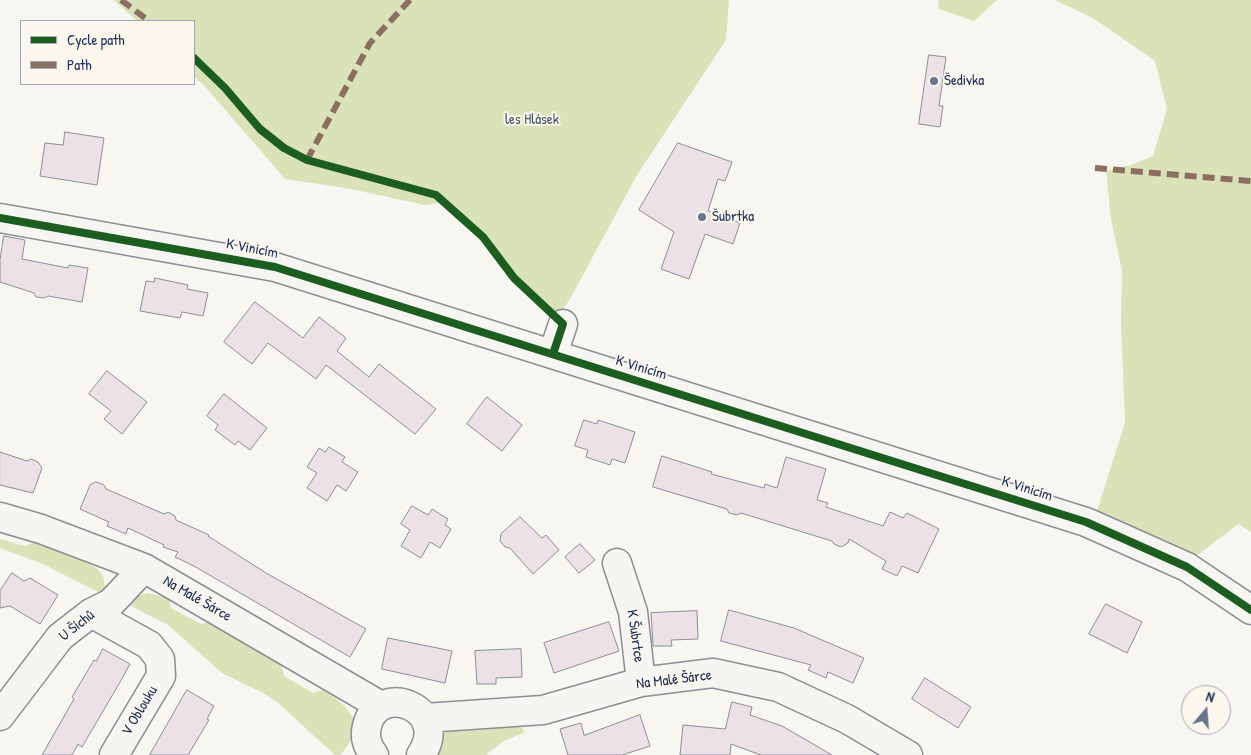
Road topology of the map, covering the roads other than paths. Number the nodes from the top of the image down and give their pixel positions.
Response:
1 (0, 218) edge
2 (564, 324) dead end
3 (553, 354) junction
4 (0, 517) edge
5 (617, 563) dead end
6 (144, 568) junction
7 (1251, 610) edge
8 (91, 614) junction
9 (641, 682) junction
10 (381, 706) junction
11 (0, 716) edge
12 (425, 718) junction
13 (368, 753) edge
14 (114, 755) edge
15 (421, 755) edge
16 (908, 755) edge

1 - 3 street, K Vinicím
2 - 3 street
3 - 7 street, K Vinicím
4 - 6 street, Na Malé Šárce
5 - 9 street, K Šubrtce
6 - 8 street, U Šíchů
6 - 10 street, Na Malé Šárce
8 - 11 street, U Šíchů
8 - 14 street, V Oblouku
9 - 12 street, Na Malé Šárce
9 - 16 street, Na Malé Šárce
10 - 12 street
10 - 13 street
12 - 15 street

